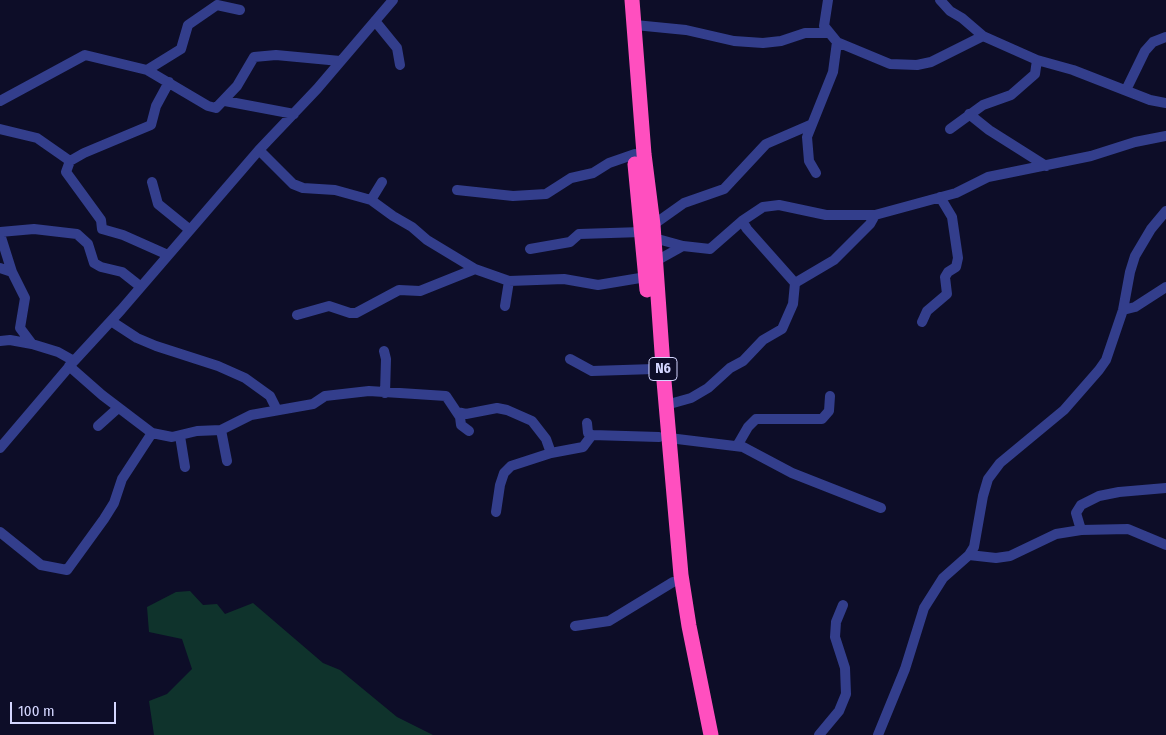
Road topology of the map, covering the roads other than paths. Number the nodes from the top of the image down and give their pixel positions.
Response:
1 (393, 0) edge
2 (622, 0) edge
3 (632, 0) edge
4 (828, 0) edge
5 (940, 0) edge
6 (240, 10) dead end
7 (375, 21) junction
8 (635, 25) junction
9 (829, 33) junction
10 (983, 36) junction
11 (1166, 37) edge
12 (837, 42) junction
13 (1037, 60) junction
14 (340, 61) junction
15 (400, 65) dead end
16 (147, 70) junction
17 (169, 82) junction
18 (1126, 90) junction
19 (225, 101) junction
20 (0, 102) edge
21 (1166, 103) edge
22 (294, 114) junction
23 (969, 114) junction
24 (810, 125) junction
25 (0, 129) edge
26 (950, 129) dead end
27 (1166, 136) edge
28 (259, 150) junction
29 (634, 154) junction
30 (70, 161) junction
31 (1046, 166) junction
32 (816, 172) dead end
33 (152, 182) dead end
34 (382, 182) dead end
35 (457, 190) dead end
36 (940, 197) junction
37 (371, 200) junction
38 (1166, 211) edge
39 (875, 215) junction
40 (742, 221) junction
41 (190, 230) junction
42 (650, 232) junction
43 (0, 233) edge
44 (683, 246) junction
45 (530, 249) dead end
46 (168, 255) junction
47 (656, 261) junction
48 (0, 268) edge
49 (475, 269) junction
50 (12, 272) junction
51 (646, 276) junction
52 (509, 281) junction
53 (795, 283) junction
54 (141, 287) junction
55 (1166, 287) edge
56 (505, 306) dead end
57 (1123, 310) junction
58 (297, 315) dead end
59 (111, 321) junction
60 (922, 322) dead end
61 (0, 340) edge
62 (32, 344) junction
63 (384, 351) dead end
64 (570, 359) dead end
65 (71, 363) junction
66 (654, 369) junction
67 (385, 393) junction
68 (830, 396) dead end
69 (666, 405) junction
70 (118, 408) junction
71 (277, 410) junction
72 (457, 412) junction
73 (587, 423) dead end
74 (98, 426) dead end
75 (221, 430) junction
76 (469, 431) dead end
77 (152, 433) junction
78 (180, 436) junction
79 (592, 436) junction
80 (664, 437) junction
81 (738, 446) junction
82 (0, 448) edge
83 (551, 453) junction
84 (227, 461) dead end
85 (185, 467) dead end
86 (1166, 488) edge
87 (881, 508) dead end
88 (496, 512) dead end
89 (1081, 530) junction
90 (0, 532) edge
91 (1166, 545) edge
92 (969, 555) junction
93 (673, 582) junction
94 (843, 605) dead end
95 (575, 626) dead end
96 (703, 735) edge
97 (711, 735) edge
98 (819, 735) edge
99 (878, 735) edge

1 - 7 street
2 - 29 highway, N6
3 - 8 highway, N6
4 - 9 street
5 - 10 street
6 - 16 street
7 - 14 street
7 - 15 street
8 - 9 street
8 - 42 highway, N6
9 - 12 street
10 - 12 street
10 - 13 street
11 - 18 street
12 - 24 street
13 - 18 street
13 - 23 street
14 - 19 street
14 - 22 street
16 - 17 street
16 - 20 street
17 - 19 street
17 - 30 street
18 - 21 street
19 - 22 street
22 - 28 street
23 - 26 street
23 - 31 street
24 - 32 street
24 - 42 street
25 - 30 street
27 - 31 street
28 - 37 street
28 - 41 street
29 - 35 street
29 - 42 highway, N6
30 - 46 street
31 - 36 street
33 - 41 street
34 - 37 street
36 - 39 street
36 - 60 street
37 - 49 street
38 - 57 street
39 - 40 street
39 - 53 street
40 - 44 street
40 - 53 street
41 - 46 street
42 - 44 street
42 - 45 street
42 - 47 highway, N6
42 - 51 highway, N6
43 - 50 street
43 - 54 street
44 - 47 street
46 - 54 street
47 - 69 highway, N6
48 - 50 street
49 - 52 street
49 - 58 street
50 - 62 street
51 - 52 street
51 - 66 highway, N6
52 - 56 street
53 - 69 street
54 - 59 street
55 - 57 street
57 - 92 street
59 - 65 street
59 - 71 street
61 - 62 street
62 - 65 street
63 - 67 street
64 - 66 street
65 - 70 street
65 - 82 street
66 - 80 highway, N6
67 - 71 street
67 - 72 street
68 - 81 street
69 - 80 highway, N6
70 - 74 street
70 - 77 street
71 - 75 street
72 - 76 street
72 - 83 street
73 - 79 street
75 - 78 street
75 - 84 street
77 - 78 street
77 - 90 street
78 - 85 street
79 - 80 street
79 - 83 street
80 - 81 street
80 - 93 highway, N6
80 - 97 highway, N6
81 - 87 street
83 - 88 street
86 - 89 street
89 - 91 street
89 - 92 street
92 - 99 street
93 - 95 street
93 - 96 highway, N6
94 - 98 street

